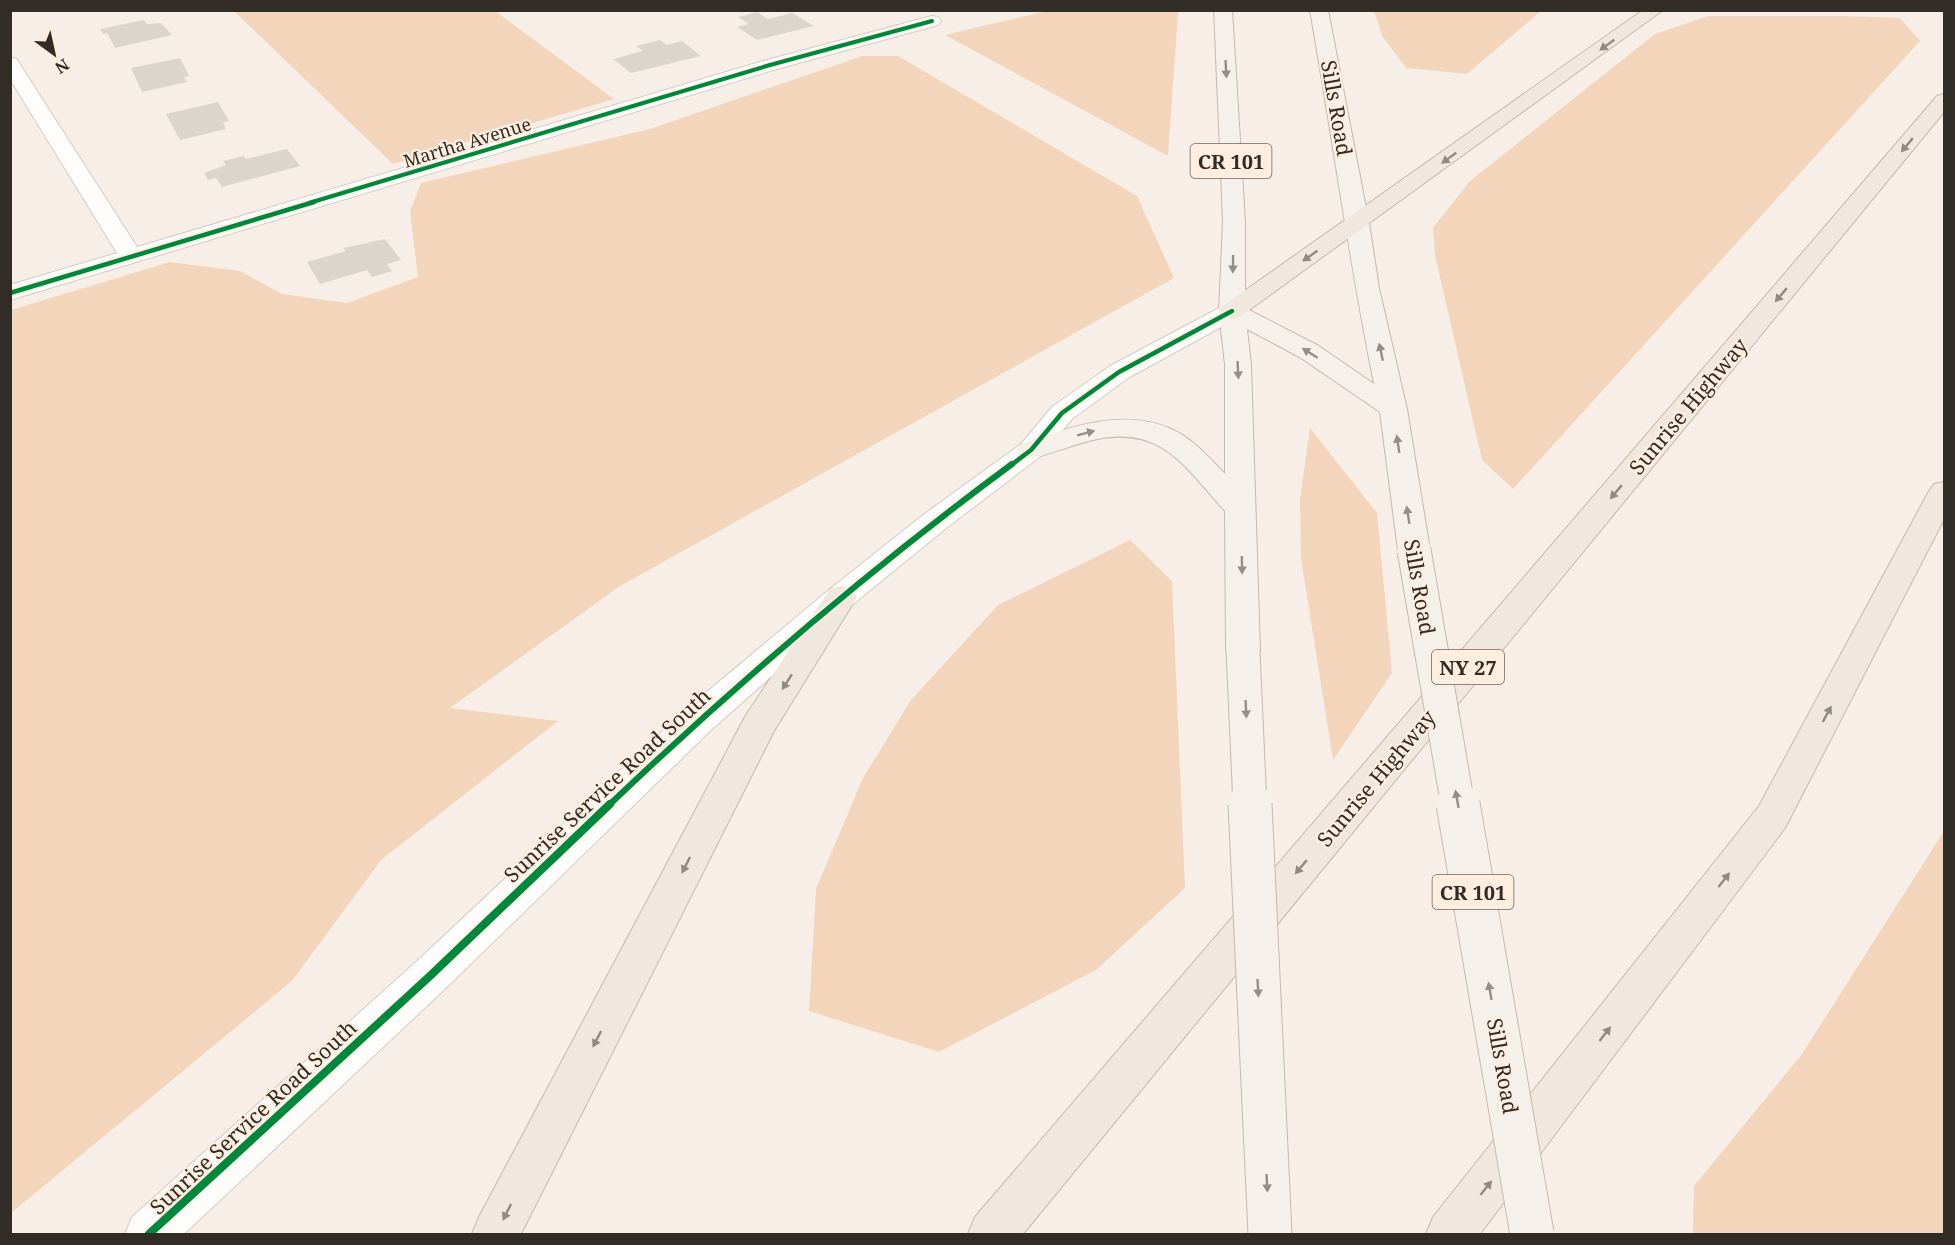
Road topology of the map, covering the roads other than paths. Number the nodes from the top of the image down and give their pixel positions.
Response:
1 (911, 10) edge
2 (1223, 10) edge
3 (1319, 10) edge
4 (1655, 10) edge
5 (10, 63) edge
6 (1944, 100) edge
7 (1358, 223) junction
8 (131, 257) junction
9 (10, 293) edge
10 (1232, 311) junction
11 (1393, 409) junction
12 (1030, 450) junction
13 (1944, 491) edge
14 (1241, 509) junction
15 (841, 597) junction
16 (149, 1234) edge
17 (496, 1234) edge
18 (992, 1234) edge
19 (1270, 1234) edge
20 (1450, 1234) edge
21 (1532, 1234) edge

1 - 8 street, Martha Avenue
2 -> 10 main road, CR 101
3 - 7 main road, Sills Road / CR 101
4 -> 7 highway
5 - 8 street
6 -> 18 highway, Sunrise Highway / NY 27
7 -> 10 highway
11 -> 7 main road, Sills Road / CR 101
8 - 9 street, Martha Avenue
11 -> 10 main road
10 - 12 street, Sunrise Service Road South
10 -> 14 main road, CR 101
21 -> 11 main road, Sills Road / CR 101, bridge
12 -> 14 main road
12 - 15 street, Sunrise Service Road South
20 -> 13 highway
14 -> 19 main road, CR 101, bridge
15 - 16 street, Sunrise Service Road South
15 -> 17 highway

